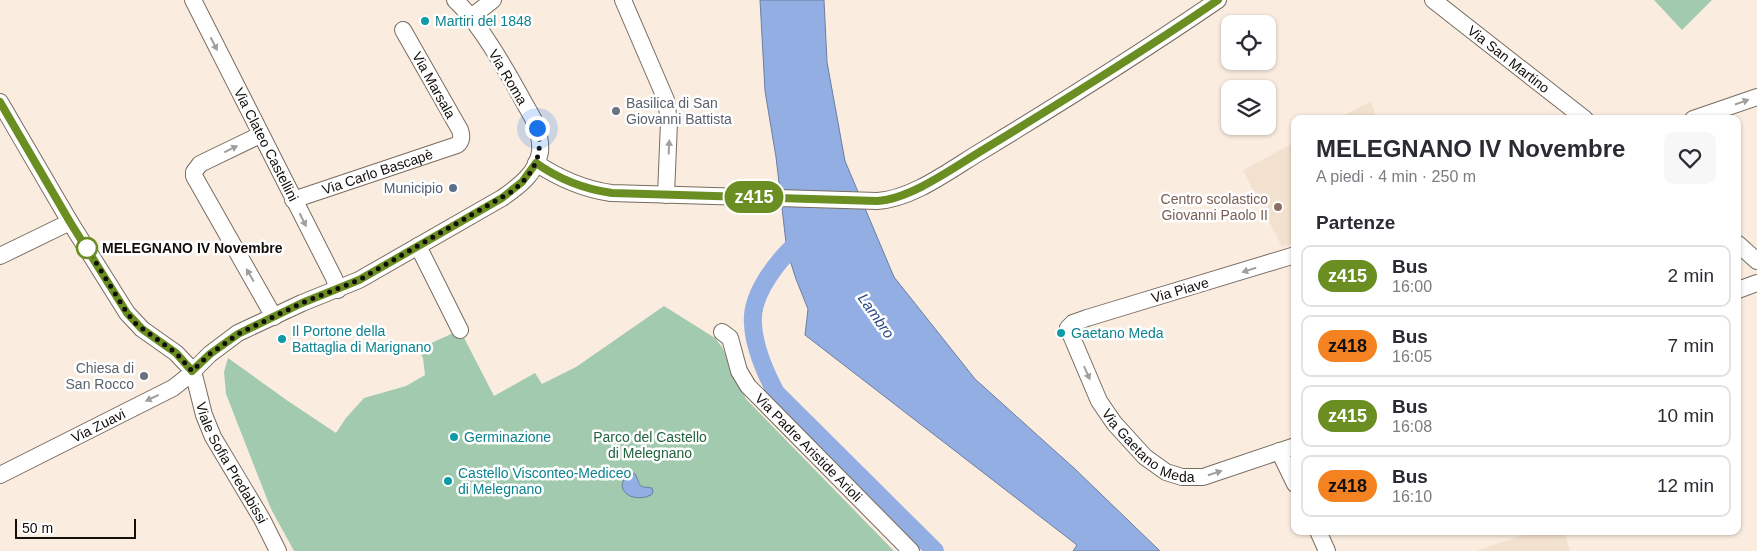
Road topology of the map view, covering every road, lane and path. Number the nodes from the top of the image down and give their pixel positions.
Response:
1 (193, 0) edge
2 (455, 0) edge
3 (493, 0) edge
4 (623, 0) edge
5 (1218, 0) edge
6 (1433, 0) edge
7 (470, 18) junction
8 (403, 30) dead end
9 (1757, 97) edge
10 (0, 102) edge
11 (1581, 115) edge
12 (1705, 115) edge
13 (260, 135) junction
14 (460, 142) joint
15 (536, 163) junction
16 (666, 195) junction
17 (293, 200) junction
18 (70, 222) junction
19 (418, 246) junction
20 (1741, 247) edge
21 (0, 256) edge
22 (1291, 256) edge
23 (1757, 261) edge
24 (1757, 283) edge
25 (1741, 289) edge
26 (338, 290) junction
27 (274, 317) junction
28 (1068, 328) joint
29 (460, 330) dead end
30 (722, 332) dead end
31 (192, 371) junction
32 (1291, 447) edge
33 (1279, 451) junction
34 (0, 475) edge
35 (1291, 476) edge
36 (1320, 535) edge
37 (278, 551) edge
38 (910, 551) edge
39 (1327, 551) edge

1 -> 13 street, Via Clateo Castellini
2 - 7 street, Via Roma
3 - 7 street
16 -> 4 street
5 - 16 street
6 - 11 street, Via San Martino
7 - 15 street, Via Roma
8 - 14 street, Via Marsala
12 -> 9 street
10 - 18 street
13 - 17 street, Via Clateo Castellini
27 -> 13 street
14 - 17 street, Via Carlo Bascapè
15 - 16 street
15 - 19 street, Via Zuavi
17 -> 26 street, Via Clateo Castellini
18 - 21 street
18 - 31 street
19 - 26 street, Via Zuavi
19 - 29 street
20 - 23 street
22 -> 28 street, Via Piave
24 - 25 street
26 - 27 street, Via Zuavi
27 - 31 street, Via Zuavi
28 -> 33 street, Via Gaetano Meda
30 - 38 street, Via Padre Aristide Arioli
31 -> 34 street, Via Zuavi
31 - 37 street, Viale Sofia Predabissi
32 - 33 street, Via Gaetano Meda
33 - 35 street
36 - 39 street

